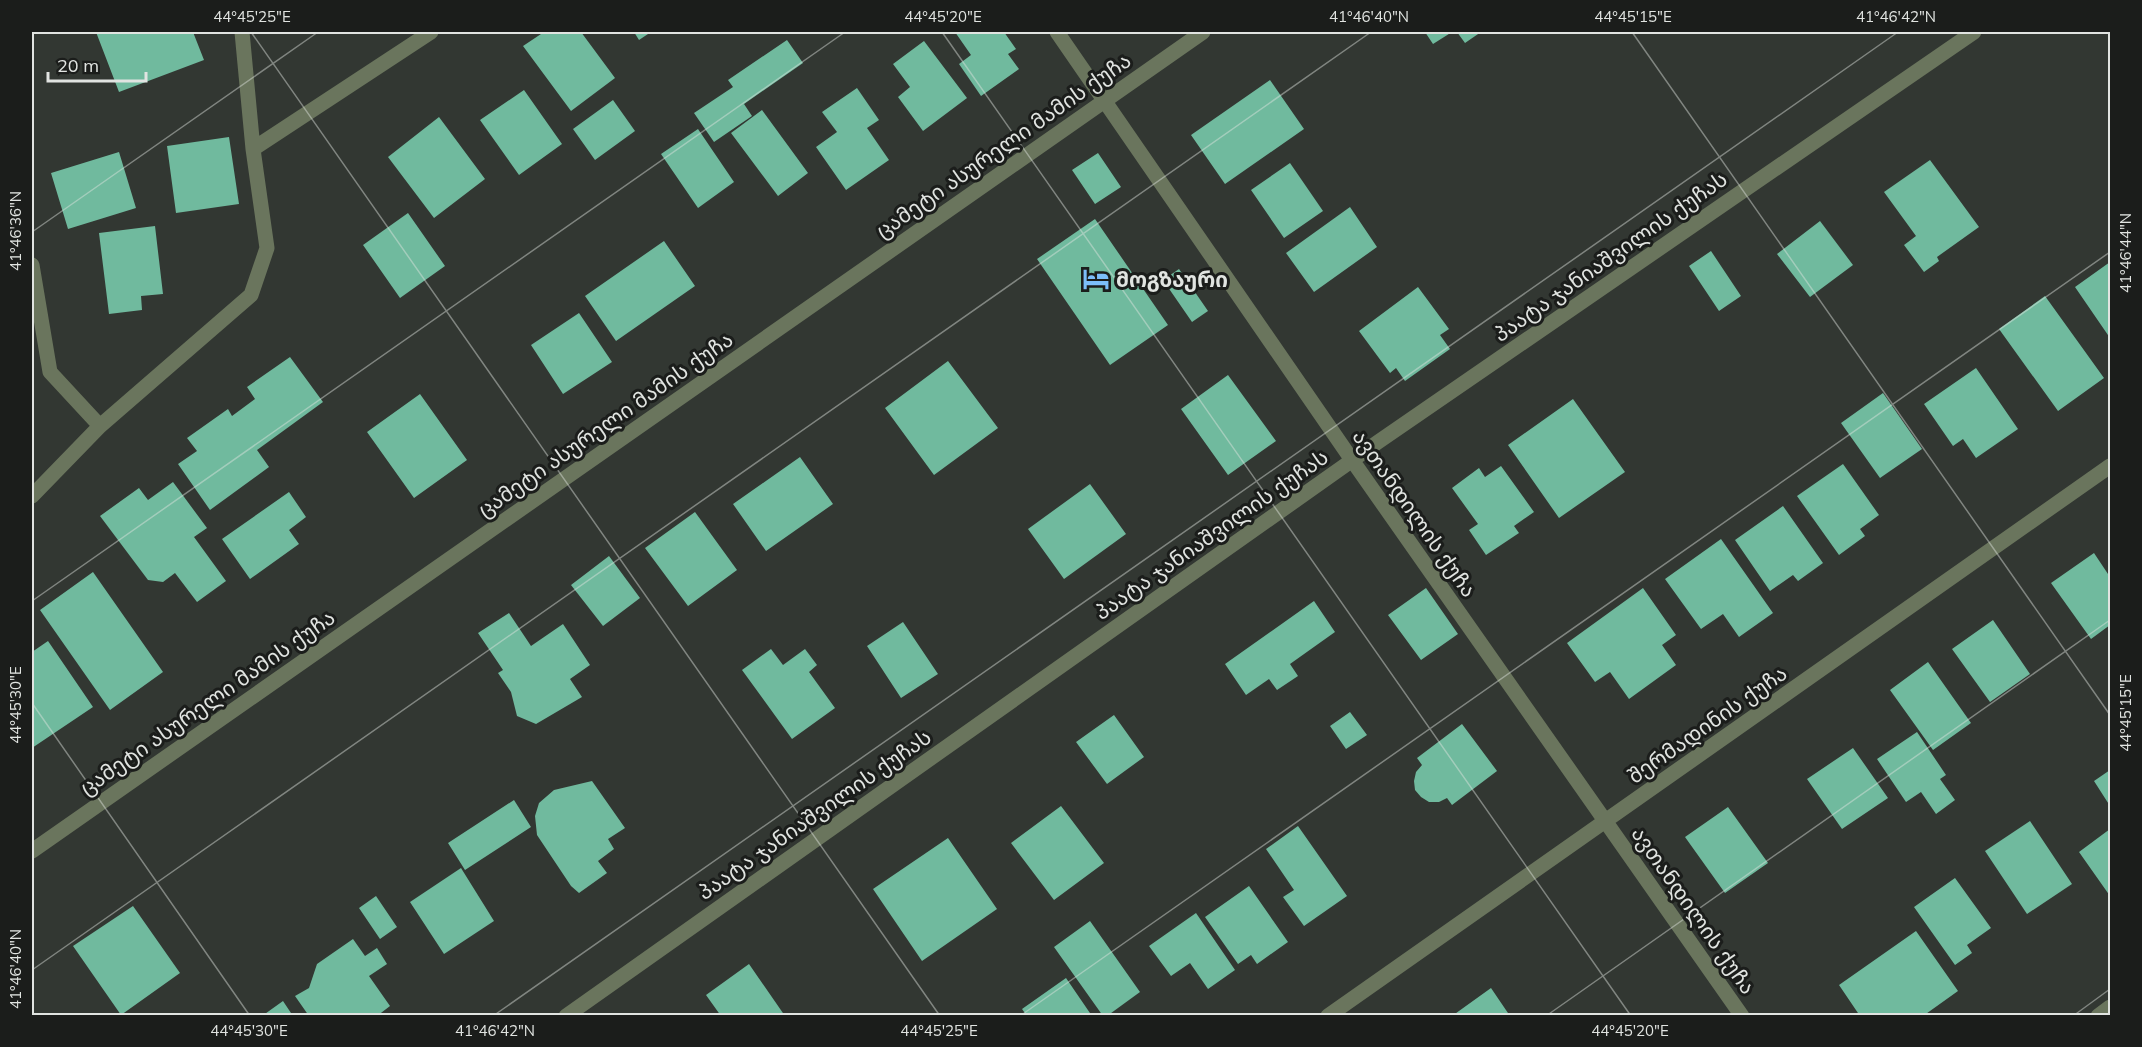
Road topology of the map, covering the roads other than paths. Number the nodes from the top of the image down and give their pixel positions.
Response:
1 (242, 32) edge
2 (431, 32) edge
3 (1057, 32) edge
4 (1203, 32) edge
5 (1974, 32) edge
6 (1103, 100) junction
7 (253, 149) junction
8 (32, 265) edge
9 (100, 426) junction
10 (1352, 460) junction
11 (2110, 466) edge
12 (32, 496) edge
13 (1605, 821) junction
14 (32, 851) edge
15 (2110, 1007) edge
16 (566, 1016) edge
17 (1328, 1016) edge
18 (1742, 1016) edge
19 (2098, 1016) edge

1 - 7 street
2 - 7 street
3 - 6 street, ავთანდილის ქუჩა
4 - 6 street, ცამეტი ასურელი მამის ქუჩა
5 - 10 street, პაატა ჯანიაშვილის ქუჩას
6 - 10 street, ავთანდილის ქუჩა
6 - 14 street, ცამეტი ასურელი მამის ქუჩა
7 - 9 street
8 - 9 street
9 - 12 street
10 - 13 street, ავთანდილის ქუჩა
10 - 16 street, პაატა ჯანიაშვილის ქუჩას
11 - 13 street, შერმადინის ქუჩა
13 - 17 street, შერმადინის ქუჩა
13 - 18 street, ავთანდილის ქუჩა
15 - 19 street

